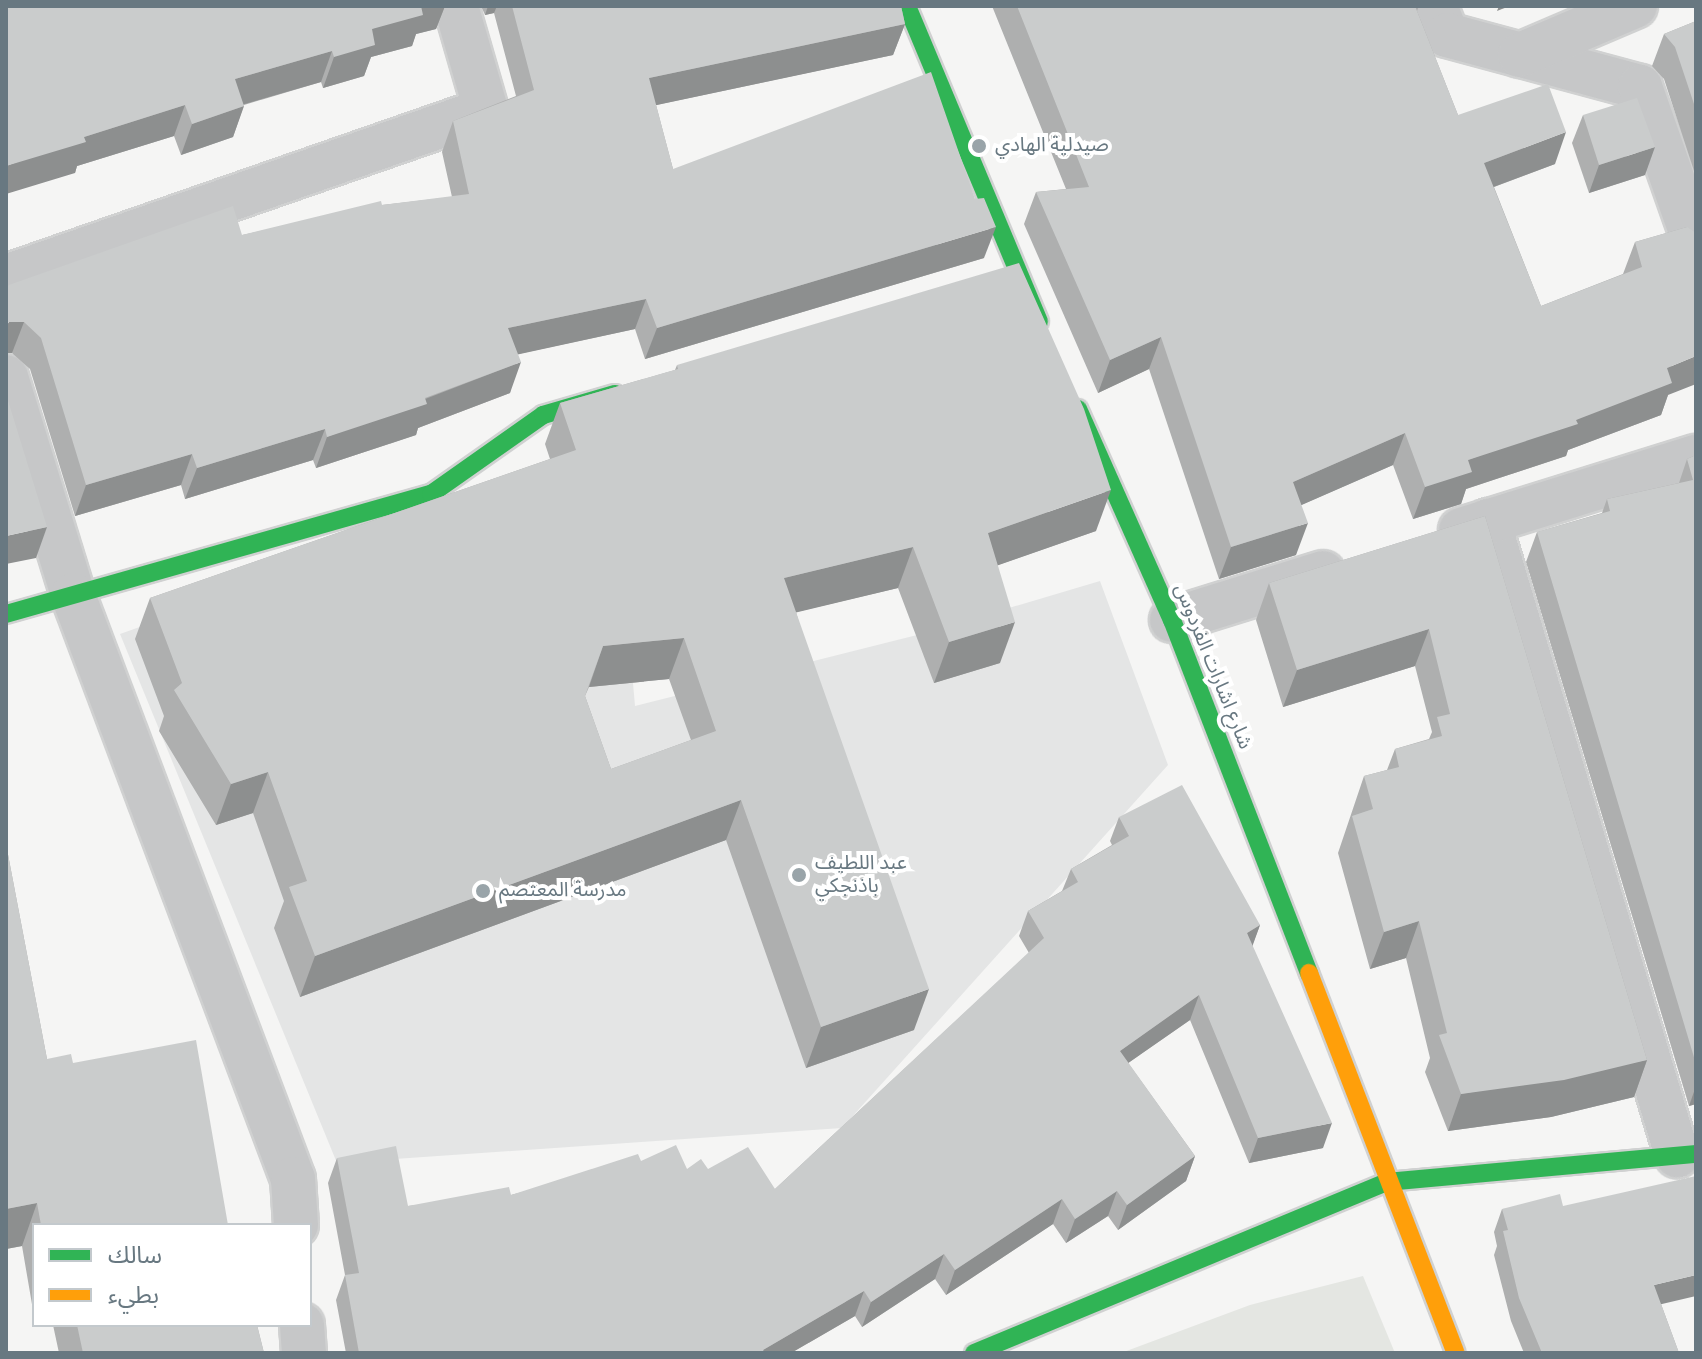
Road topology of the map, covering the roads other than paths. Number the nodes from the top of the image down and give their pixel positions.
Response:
1 (456, 6) edge
2 (907, 6) edge
3 (1435, 6) edge
4 (1635, 6) edge
5 (1520, 55) junction
6 (1696, 246) edge
7 (6, 277) edge
8 (1050, 346) edge
9 (6, 377) edge
10 (635, 388) edge
11 (1069, 389) edge
12 (1696, 457) edge
13 (1488, 521) junction
14 (1428, 540) edge
15 (1368, 559) edge
16 (73, 595) junction
17 (6, 614) edge
18 (1172, 620) junction
19 (1686, 1155) edge
20 (1387, 1182) junction
21 (296, 1223) edge
22 (302, 1327) edge
23 (304, 1353) edge
24 (974, 1353) edge
25 (1456, 1353) edge

1 - 7 street
2 - 8 street
3 - 5 street
4 - 5 street
5 - 6 street
9 - 16 street
10 - 16 street
11 - 18 street, شارع اشارات الفردوس
12 - 13 street
13 - 14 street
13 - 19 street
15 - 18 street
16 - 17 street
16 - 21 street
18 - 20 street, شارع اشارات الفردوس
19 - 20 street
20 - 24 street
20 - 25 street, شارع اشارات الفردوس
22 - 23 street

